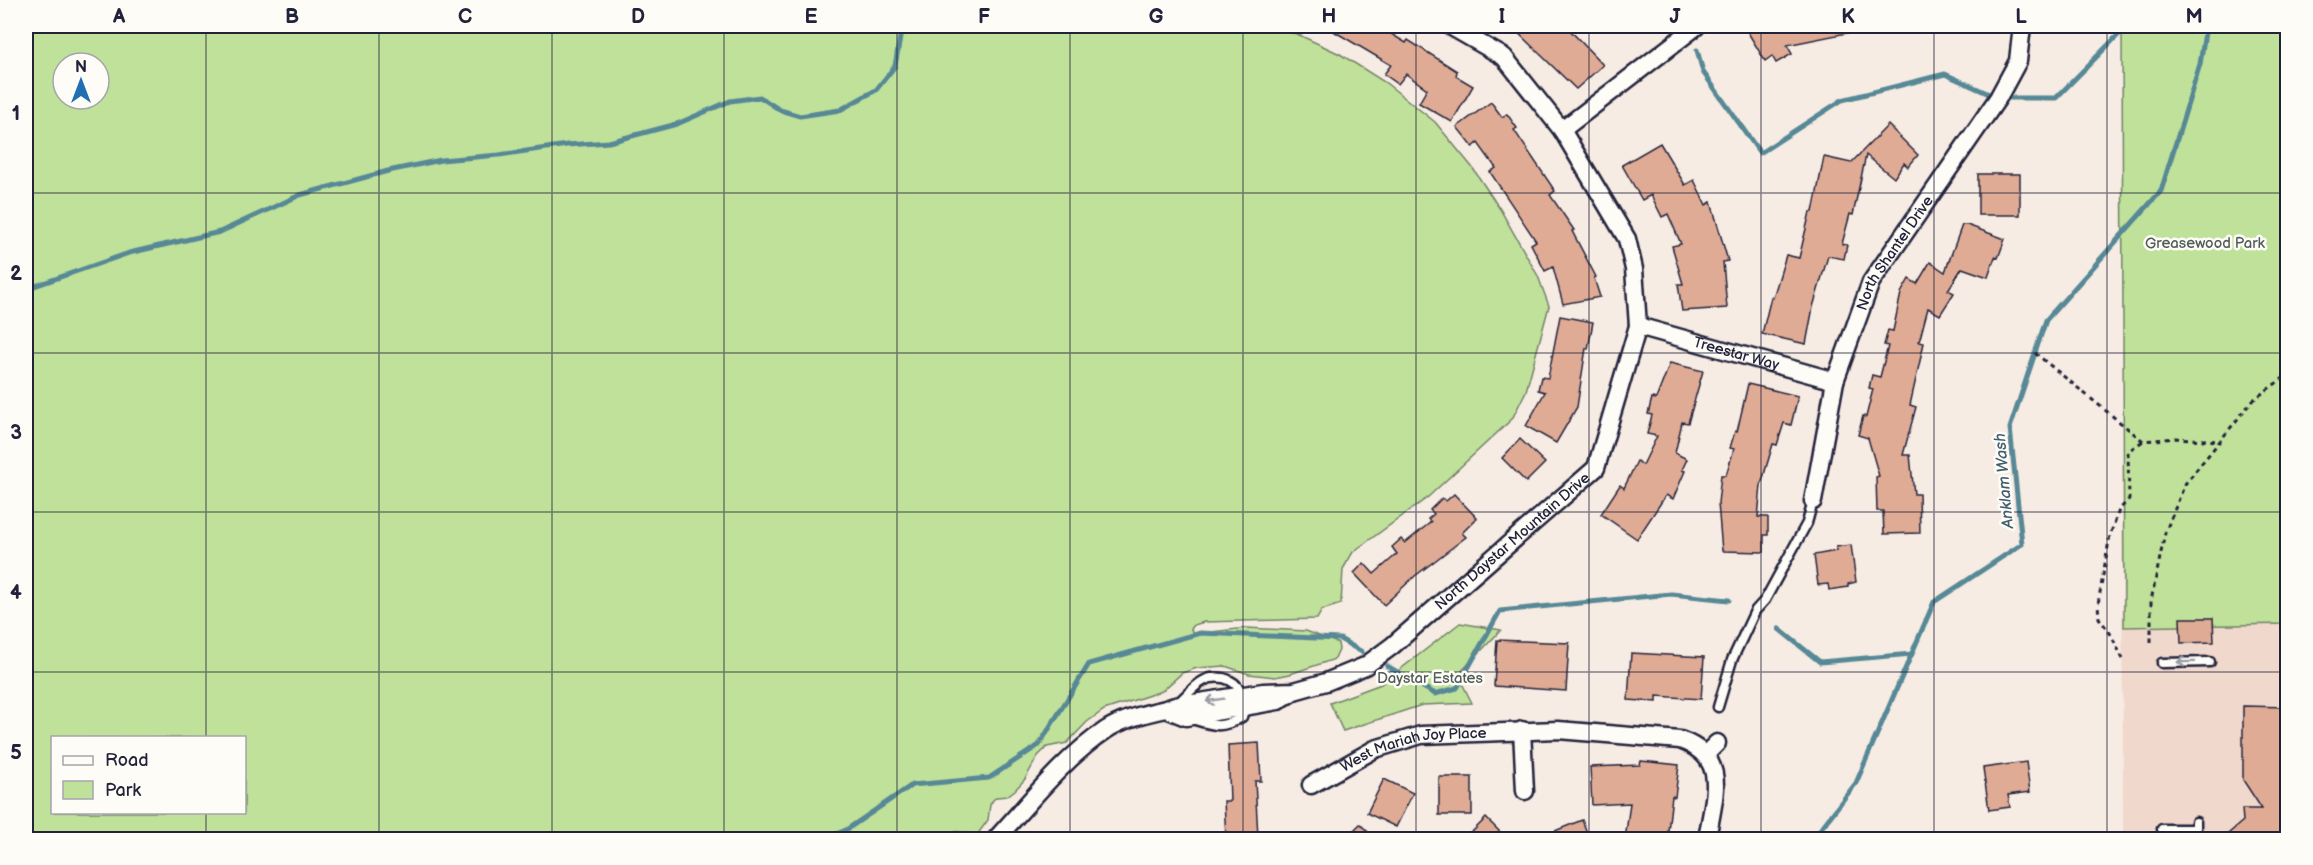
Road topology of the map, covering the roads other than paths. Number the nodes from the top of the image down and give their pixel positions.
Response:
1 (1450, 26) edge
2 (1697, 26) edge
3 (2022, 26) edge
4 (1562, 130) junction
5 (1638, 326) junction
6 (1835, 381) junction
7 (1813, 501) joint
8 (2210, 662) dead end
9 (2162, 663) dead end
10 (1245, 701) junction
11 (1718, 707) dead end
12 (1175, 711) junction
13 (1522, 730) junction
14 (1311, 785) dead end
15 (1525, 790) dead end
16 (2162, 829) dead end
17 (995, 840) edge
18 (1707, 840) edge
19 (2196, 840) edge

1 - 4 street, North Daystar Mountain Drive
2 - 4 street
3 - 6 street, North Shantel Drive
4 - 5 street, North Daystar Mountain Drive
5 - 6 street, Treestar Way
5 - 10 street, North Daystar Mountain Drive
6 - 7 street, North Shantel Drive
7 - 11 lane
8 -> 9 lane
10 - 12 street, North Daystar Mountain Drive
10 - 12 lane
12 - 17 street, North Daystar Mountain Drive
13 - 14 street, West Mariah Joy Place
13 - 15 street
13 - 18 street, West Mariah Joy Place
16 - 19 lane

